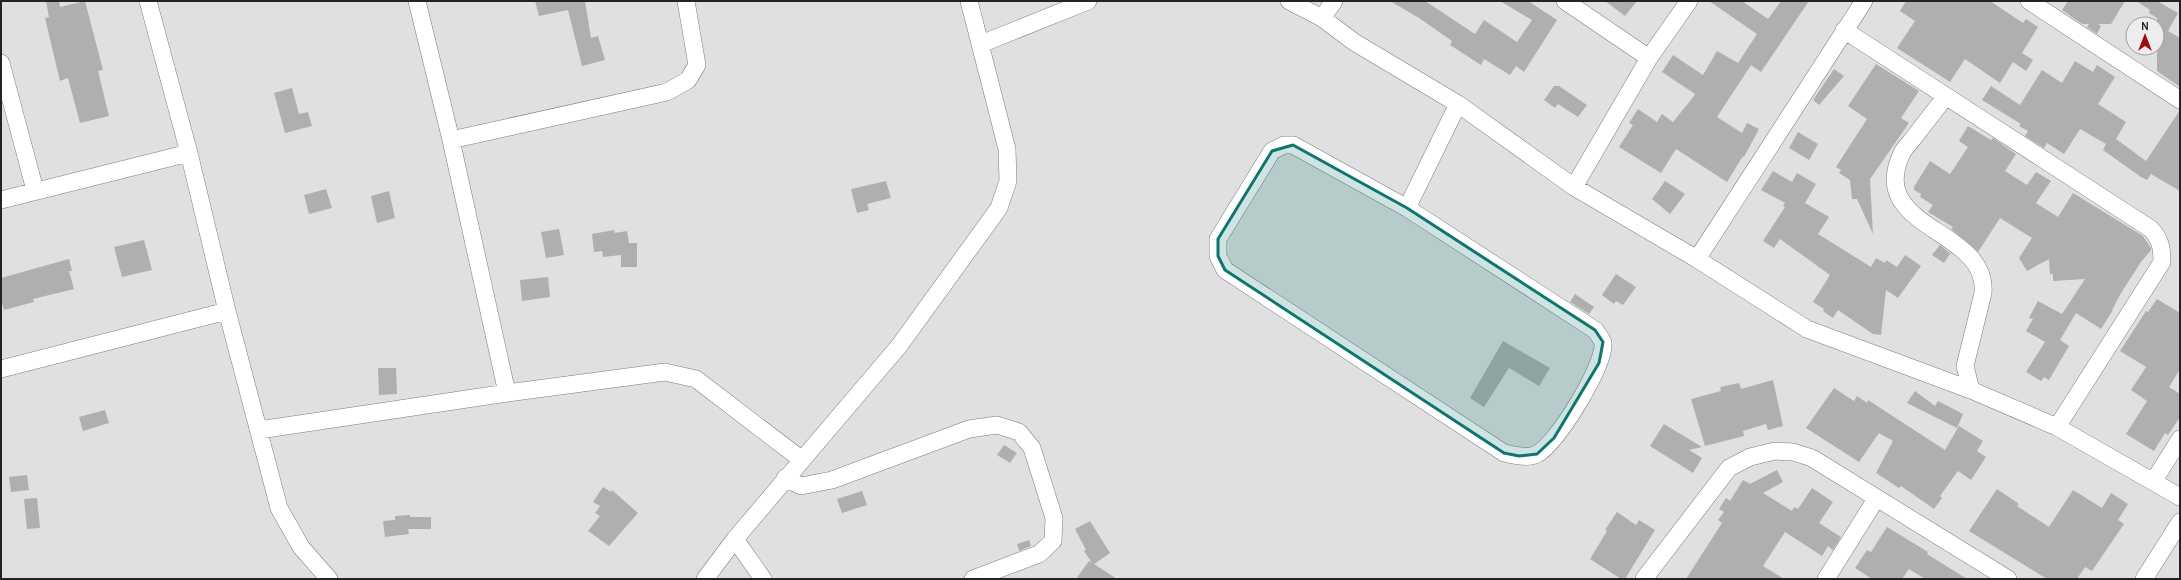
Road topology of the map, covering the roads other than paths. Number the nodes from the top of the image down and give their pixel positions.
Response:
1 (148, 1) edge
2 (417, 1) edge
3 (686, 1) edge
4 (969, 1) edge
5 (1088, 1) edge
6 (1289, 1) edge
7 (1334, 1) edge
8 (1565, 1) edge
9 (1688, 1) edge
10 (1864, 1) edge
11 (2029, 1) edge
12 (1322, 18) junction
13 (1844, 30) junction
14 (980, 44) junction
15 (1649, 58) junction
16 (1, 63) edge
17 (1946, 96) junction
18 (2180, 100) edge
19 (1458, 104) junction
20 (451, 140) junction
21 (189, 153) junction
22 (1574, 187) junction
23 (35, 190) junction
24 (1, 200) edge
25 (1407, 208) junction
26 (1697, 259) junction
27 (227, 311) junction
28 (1, 369) edge
29 (1971, 390) junction
30 (507, 393) junction
31 (2056, 427) junction
32 (259, 430) junction
33 (2180, 439) edge
34 (802, 460) junction
35 (785, 478) junction
36 (2153, 482) junction
37 (2180, 497) edge
38 (1876, 499) junction
39 (2180, 522) edge
40 (734, 539) junction
41 (2001, 577) edge
42 (329, 579) edge
43 (705, 579) edge
44 (763, 579) edge
45 (973, 579) edge
46 (1644, 579) edge
47 (1826, 579) edge
48 (2144, 579) edge

1 - 21 street
2 - 20 street
3 - 20 street
4 - 14 street
5 - 14 street
6 - 12 street
7 - 12 street
8 - 15 street
9 - 15 street
10 - 13 street
11 - 18 street
12 - 19 street
13 - 17 street
13 - 26 street
14 - 34 street
15 - 22 street
16 - 23 street
17 - 29 street
17 - 31 street
19 - 22 street
19 - 25 street
20 - 30 street
21 - 23 street
21 - 27 street
22 - 26 street
23 - 24 street
25 - 25 street
26 - 29 street
27 - 28 street
27 - 32 street
29 - 31 street
30 - 32 street
30 - 34 street
31 - 36 street
32 - 42 street
33 - 36 street
34 - 35 street
35 - 40 street
35 - 45 street
36 - 37 street
38 - 41 street
38 - 46 street
38 - 47 street
39 - 48 street
40 - 43 street
40 - 44 street

